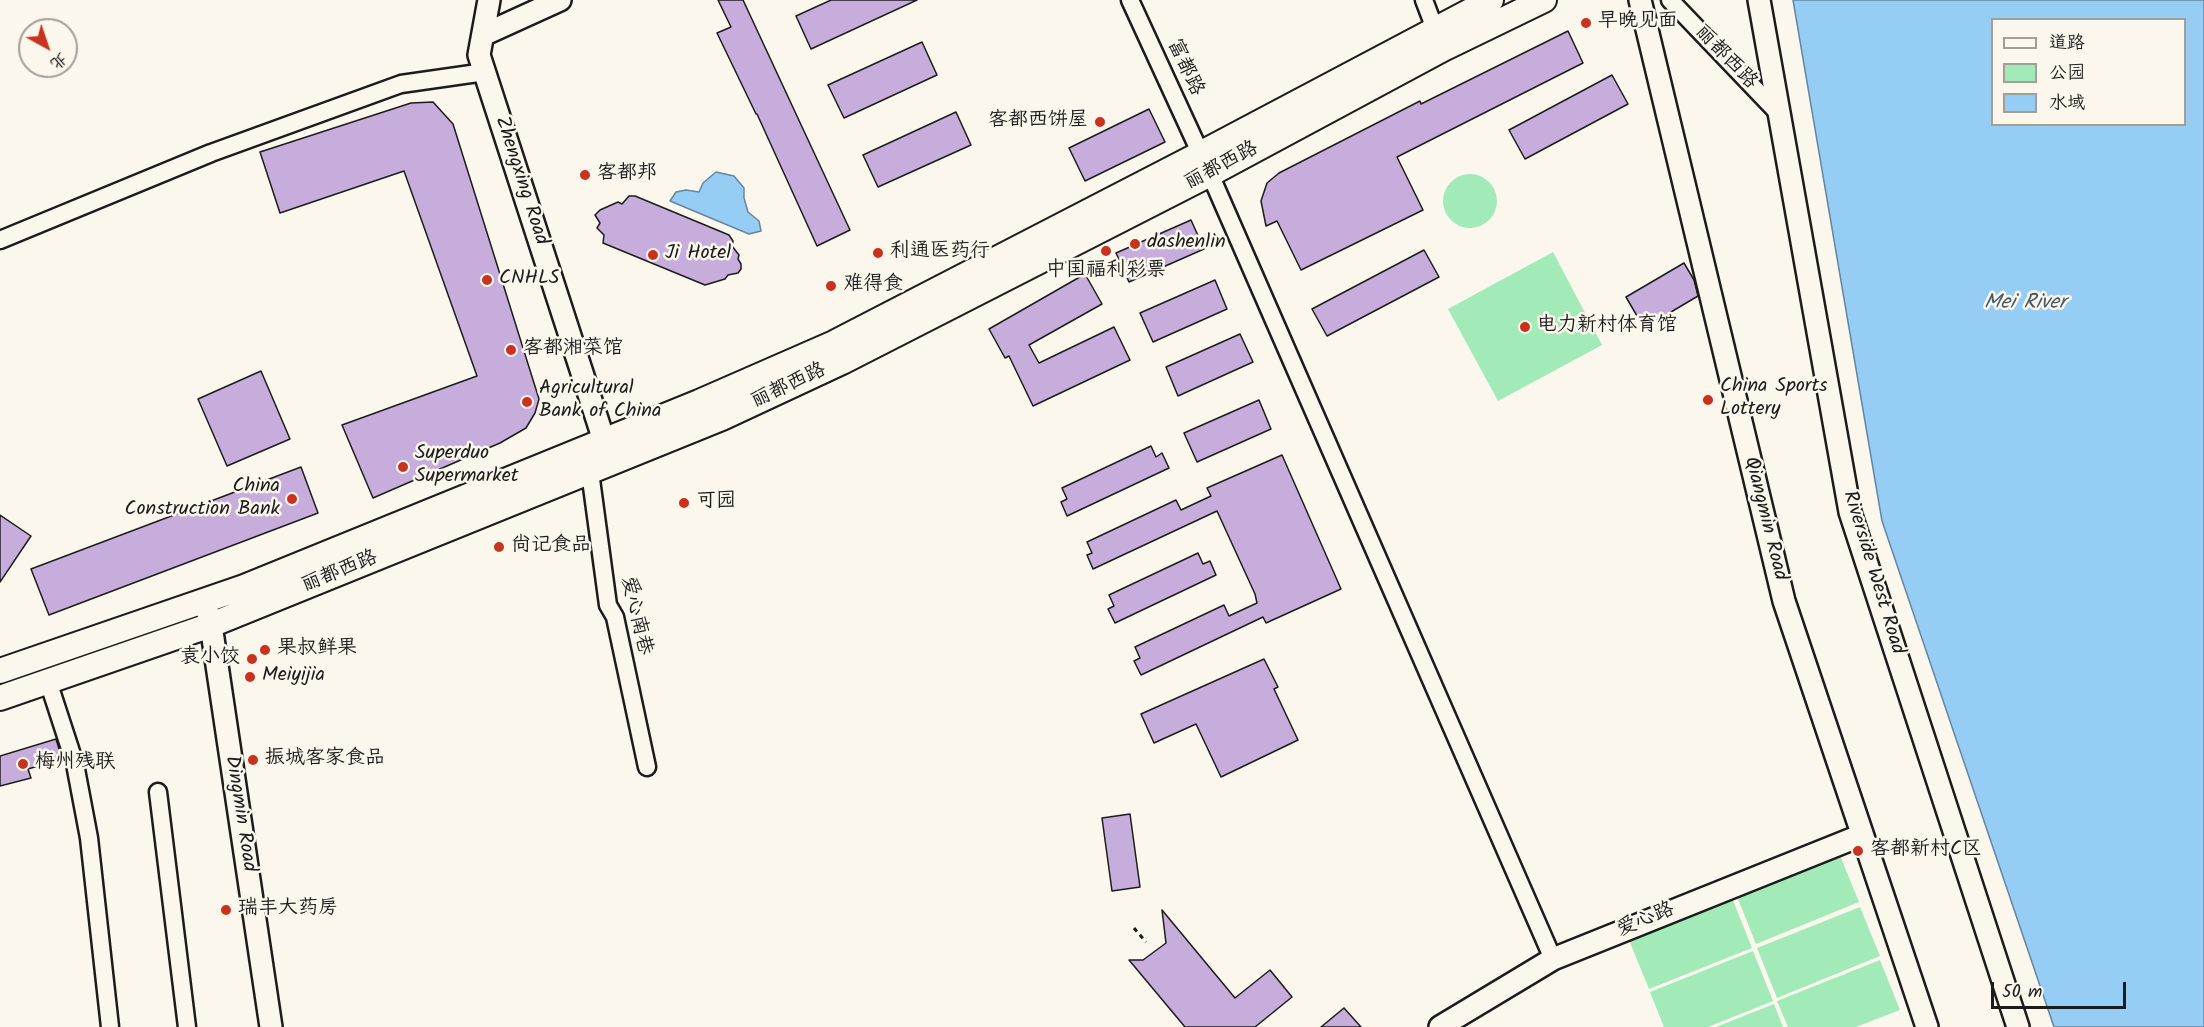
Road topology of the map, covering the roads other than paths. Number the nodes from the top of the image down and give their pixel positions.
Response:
1 (489, 0) edge
2 (560, 0) edge
3 (1130, 0) edge
4 (1424, 0) edge
5 (1491, 0) edge
6 (1544, 0) edge
7 (1640, 0) edge
8 (1670, 0) edge
9 (1759, 0) edge
10 (1435, 30) junction
11 (483, 35) junction
12 (485, 72) junction
13 (1780, 116) junction
14 (1205, 164) junction
15 (0, 240) edge
16 (602, 458) junction
17 (204, 601) junction
18 (211, 625) junction
19 (0, 671) edge
20 (48, 681) junction
21 (0, 698) edge
22 (647, 767) dead end
23 (158, 792) dead end
24 (1862, 835) junction
25 (1553, 959) junction
26 (110, 1027) edge
27 (187, 1027) edge
28 (271, 1027) edge
29 (1440, 1027) edge
30 (1927, 1027) edge
31 (2019, 1027) edge

1 - 11 street, Zhengxing Road
2 - 11 street
3 - 14 street, 富都路
4 - 10 street
5 - 10 main road, 丽都西路
6 - 14 main road, 丽都西路
7 - 24 street, Qiangmin Road
8 - 13 street, 丽都西路
9 - 13 street, Riverside West Road
10 - 14 main road, 丽都西路
11 - 12 street, Zhengxing Road
12 - 15 street
12 - 16 street, Zhengxing Road
13 - 31 street, Riverside West Road
14 - 16 main road, 丽都西路
14 - 25 street, 富都路
16 - 17 main road, 丽都西路
16 - 18 main road, 丽都西路
16 - 22 street, 爱心南巷
17 - 18 street, Dingmin Road
17 - 19 main road, 丽都西路
18 - 20 main road, 丽都西路
18 - 28 street, Dingmin Road
20 - 21 main road, 丽都西路
20 - 26 street
23 - 27 street
24 - 25 street, 爱心路
24 - 30 street, Qiangmin Road
25 - 29 street, 爱心路

